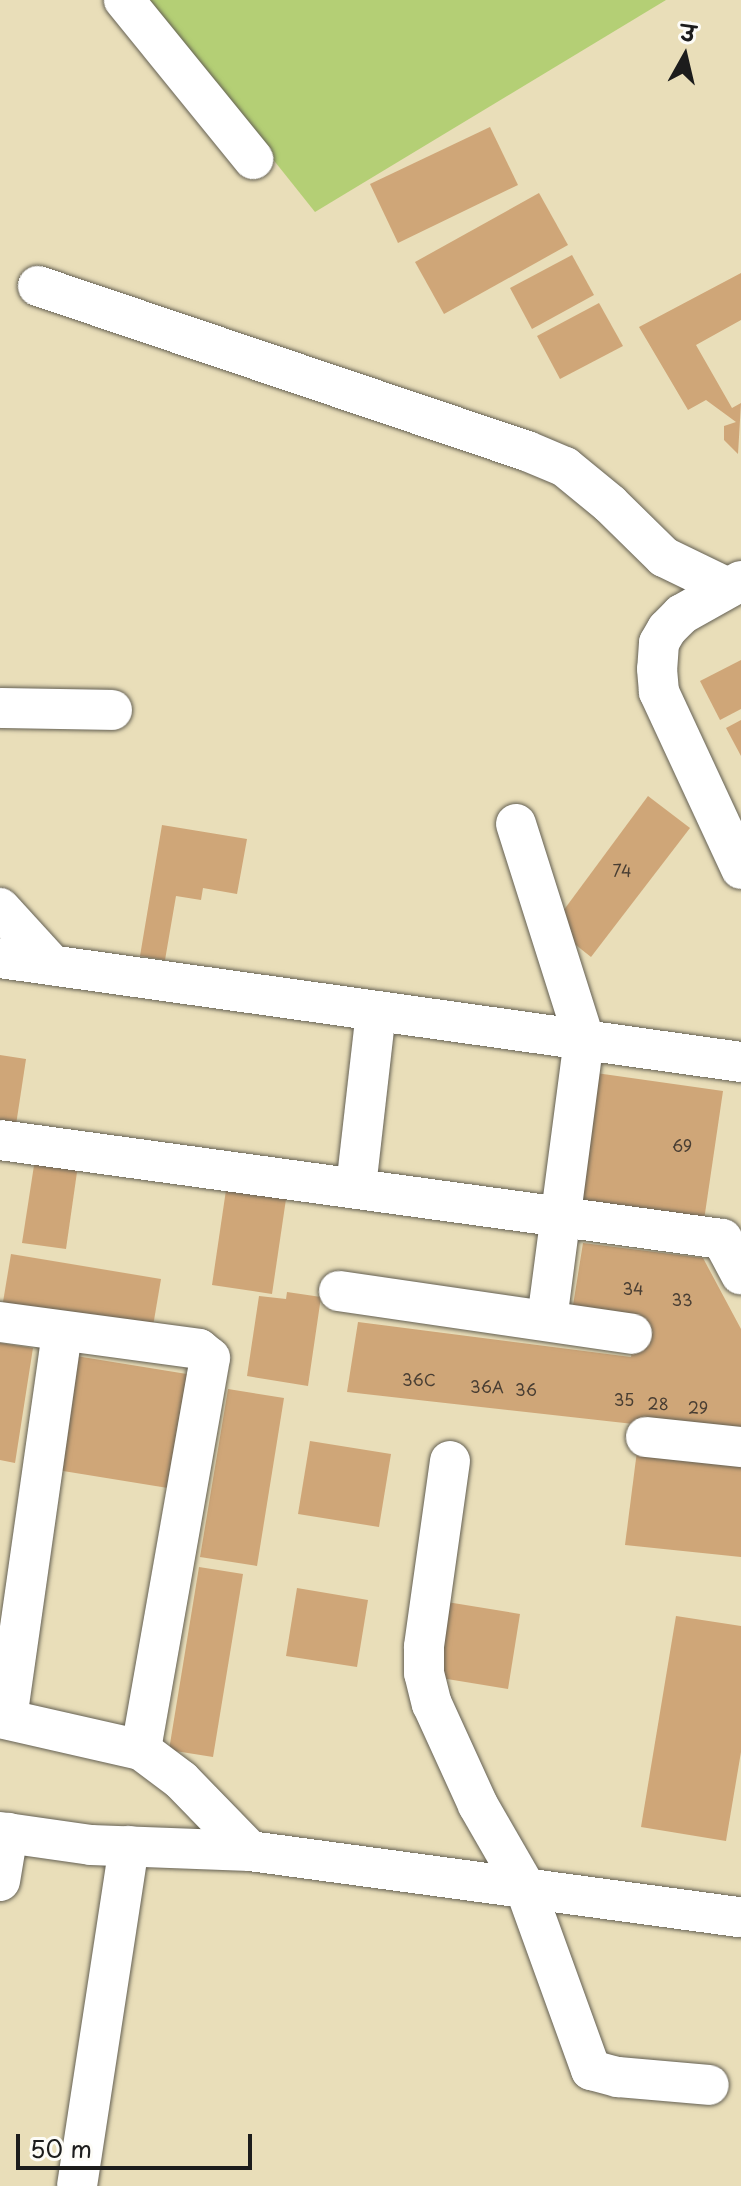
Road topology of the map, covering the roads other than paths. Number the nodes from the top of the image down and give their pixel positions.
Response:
1 (124, 0) edge
2 (253, 159) dead end
3 (38, 286) dead end
4 (734, 584) edge
5 (0, 708) edge
6 (112, 710) dead end
7 (516, 824) dead end
8 (741, 869) edge
9 (0, 908) edge
10 (0, 958) edge
11 (52, 965) junction
12 (376, 1011) junction
13 (584, 1039) junction
14 (741, 1062) edge
15 (0, 1140) edge
16 (356, 1187) junction
17 (561, 1215) junction
18 (741, 1274) edge
19 (339, 1291) dead end
20 (547, 1321) junction
21 (0, 1322) edge
22 (62, 1332) junction
23 (632, 1334) dead end
24 (646, 1437) dead end
25 (741, 1447) edge
26 (450, 1461) dead end
27 (3, 1719) edge
28 (141, 1750) junction
29 (4, 1833) edge
30 (129, 1846) junction
31 (250, 1851) junction
32 (0, 1881) edge
33 (524, 1885) junction
34 (741, 1917) edge
35 (709, 2085) dead end
36 (77, 2186) edge

1 - 2 street
3 - 4 street
4 - 8 street
5 - 6 street
7 - 13 street
9 - 11 street
10 - 11 street
11 - 12 street
12 - 13 street
12 - 16 street
13 - 14 street
13 - 17 street
15 - 16 street
16 - 17 street
17 - 18 street
17 - 20 street
19 - 20 street
20 - 23 street
21 - 22 street
22 - 27 street
22 - 28 street
24 - 25 street
26 - 33 street
27 - 28 street
28 - 31 street
29 - 30 street
29 - 32 street
30 - 31 street
30 - 36 street
31 - 33 street
33 - 34 street
33 - 35 street

